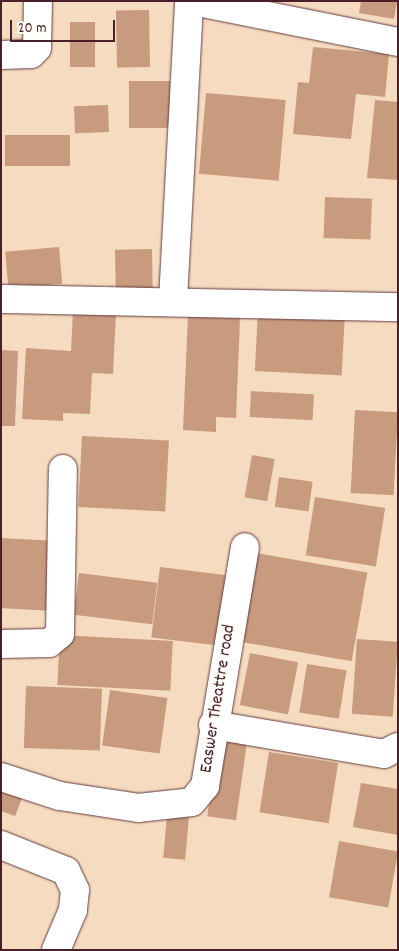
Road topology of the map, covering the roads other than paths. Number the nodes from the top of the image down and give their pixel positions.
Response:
1 (38, 1) edge
2 (189, 1) edge
3 (193, 1) edge
4 (279, 9) edge
5 (398, 42) edge
6 (1, 55) edge
7 (1, 299) edge
8 (173, 300) junction
9 (398, 307) edge
10 (63, 469) dead end
11 (245, 547) dead end
12 (1, 644) edge
13 (213, 725) junction
14 (398, 747) edge
15 (1, 777) edge
16 (1, 844) edge
17 (56, 950) edge

1 - 6 street
2 - 8 street
3 - 4 street
4 - 5 street
7 - 8 street
8 - 9 street
10 - 12 street
11 - 13 street, Easwer Theattre road
13 - 14 street
13 - 15 street, Easwer Theattre road
16 - 17 street

